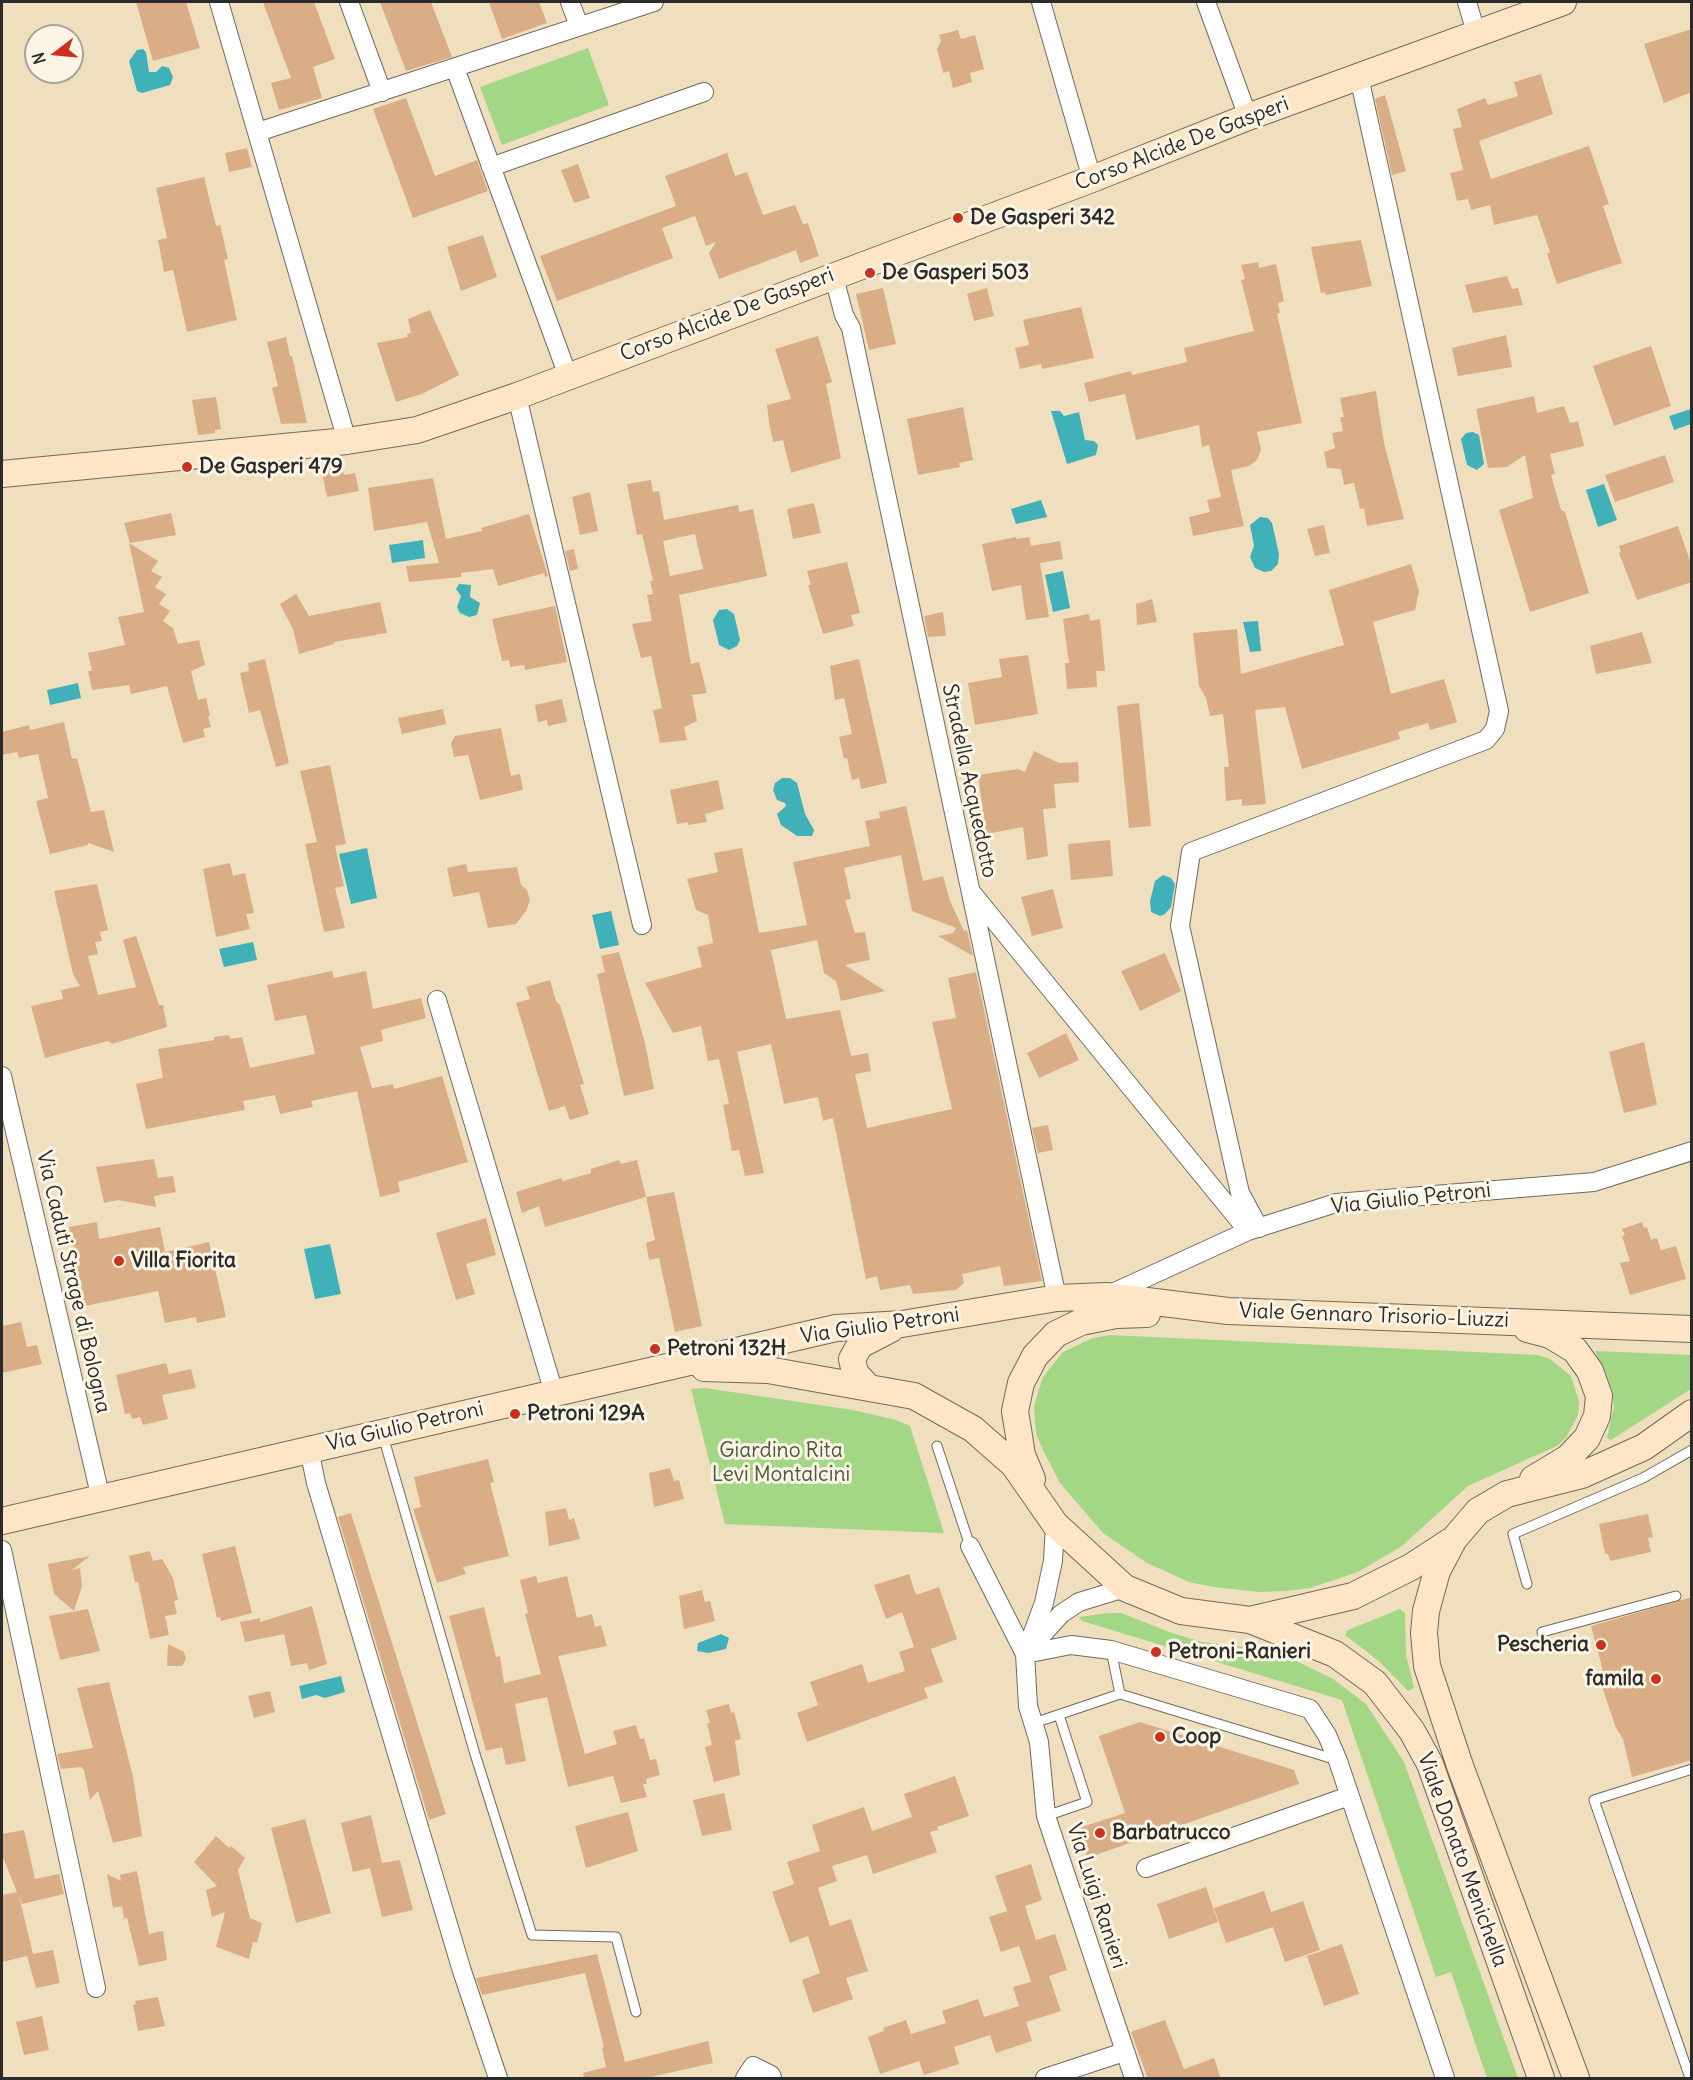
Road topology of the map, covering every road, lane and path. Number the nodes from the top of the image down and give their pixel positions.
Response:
1 (219, 2) edge
2 (349, 2) edge
3 (570, 2) edge
4 (654, 2) edge
5 (1041, 2) edge
6 (1206, 2) edge
7 (1467, 2) edge
8 (1553, 3) edge
9 (579, 26) junction
10 (1476, 33) junction
11 (455, 68) junction
12 (1359, 77) junction
13 (382, 92) junction
14 (704, 92) dead end
15 (1248, 117) junction
16 (258, 132) junction
17 (491, 167) junction
18 (1092, 179) junction
19 (833, 274) junction
20 (568, 376) junction
21 (517, 396) junction
22 (347, 441) junction
23 (2, 474) edge
24 (969, 890) junction
25 (642, 925) dead end
26 (437, 1000) dead end
27 (2, 1076) edge
28 (1692, 1151) edge
29 (1253, 1229) junction
30 (1106, 1296) junction
31 (1057, 1298) junction
32 (1228, 1311) junction
33 (1493, 1320) junction
34 (902, 1324) junction
35 (1692, 1329) edge
36 (668, 1366) junction
37 (868, 1387) junction
38 (554, 1393) junction
39 (1692, 1413) edge
40 (382, 1433) junction
41 (937, 1446) dead end
42 (309, 1449) junction
43 (1692, 1450) edge
44 (1507, 1494) junction
45 (101, 1499) junction
46 (1040, 1502) junction
47 (2, 1521) edge
48 (1055, 1524) junction
49 (1454, 1539) junction
50 (970, 1546) joint
51 (2, 1550) edge
52 (1527, 1584) dead end
53 (1125, 1588) junction
54 (1676, 1596) dead end
55 (1250, 1620) junction
56 (1542, 1632) dead end
57 (1111, 1650) junction
58 (1025, 1654) junction
59 (1120, 1694) junction
60 (1059, 1715) junction
61 (1034, 1723) junction
62 (1338, 1761) junction
63 (1692, 1769) edge
64 (1348, 1796) junction
65 (1046, 1816) junction
66 (1146, 1868) dead end
67 (96, 1988) dead end
68 (636, 2012) dead end
69 (1124, 2052) junction
70 (498, 2079) edge
71 (745, 2079) edge
72 (772, 2079) edge
73 (1045, 2079) edge
74 (1134, 2079) edge
75 (1445, 2079) edge
76 (1541, 2079) edge
77 (1576, 2079) edge
78 (1690, 2079) edge

1 - 16 street
2 - 13 street
3 - 9 street
4 - 9 street
5 - 18 street
6 - 15 street
7 - 10 street
8 - 10 street, Corso Alcide De Gasperi
9 - 11 street
10 - 12 street, Corso Alcide De Gasperi
11 - 13 street
11 - 17 street
12 - 15 street, Corso Alcide De Gasperi
12 - 29 street
13 - 16 street
14 - 17 street
15 - 18 street, Corso Alcide De Gasperi
16 - 22 street
17 - 20 street
18 - 19 street, Corso Alcide De Gasperi
19 - 20 street, Corso Alcide De Gasperi
19 - 24 street, Stradella Acquedotto
20 - 21 street, Corso Alcide De Gasperi
21 - 22 street, Corso Alcide De Gasperi
21 - 25 street
22 - 23 street, Corso Alcide De Gasperi
24 - 29 street
24 - 31 street, Stradella Acquedotto
26 - 38 street
27 - 45 street, Via Caduti Strage di Bologna
28 - 29 street, Via Giulio Petroni
29 - 30 street, Via Giulio Petroni
30 - 31 street, Viale Gennaro Trisorio-Liuzzi
30 - 32 street, Viale Gennaro Trisorio-Liuzzi
31 - 34 street, Via Giulio Petroni
32 - 33 street, Viale Gennaro Trisorio-Liuzzi
32 - 46 street
33 - 35 street, Viale Gennaro Trisorio-Liuzzi
33 - 44 street
34 - 36 street, Via Giulio Petroni
34 - 37 street
36 - 37 street, Viale Donato Menichella
36 - 38 street, Via Giulio Petroni
37 - 46 street, Viale Donato Menichella
38 - 40 street, Via Giulio Petroni
39 - 44 street, Viale Donato Menichella
40 - 42 street, Via Giulio Petroni
40 - 68 lane
41 - 50 lane
42 - 45 street, Via Giulio Petroni
42 - 70 street
43 - 52 lane
44 - 49 street, Viale Donato Menichella
45 - 47 street, Via Giulio Petroni
46 - 48 street, Viale Donato Menichella
48 - 53 street, Viale Donato Menichella
48 - 58 street
49 - 55 street, Viale Donato Menichella
49 - 77 street, Viale Donato Menichella
50 - 58 street, Via Luigi Ranieri
51 - 67 street
53 - 55 street, Viale Donato Menichella
53 - 58 street
54 - 56 lane
55 - 76 street, Viale Donato Menichella
57 - 58 street
57 - 59 lane
57 - 62 street
58 - 61 street, Via Luigi Ranieri
59 - 60 lane
59 - 62 lane
60 - 61 lane
60 - 65 lane
61 - 65 street, Via Luigi Ranieri
62 - 64 street
63 - 78 lane
64 - 66 street
64 - 75 street
65 - 69 street, Via Luigi Ranieri
69 - 73 street
69 - 74 street, Via Luigi Ranieri
71 - 72 street

